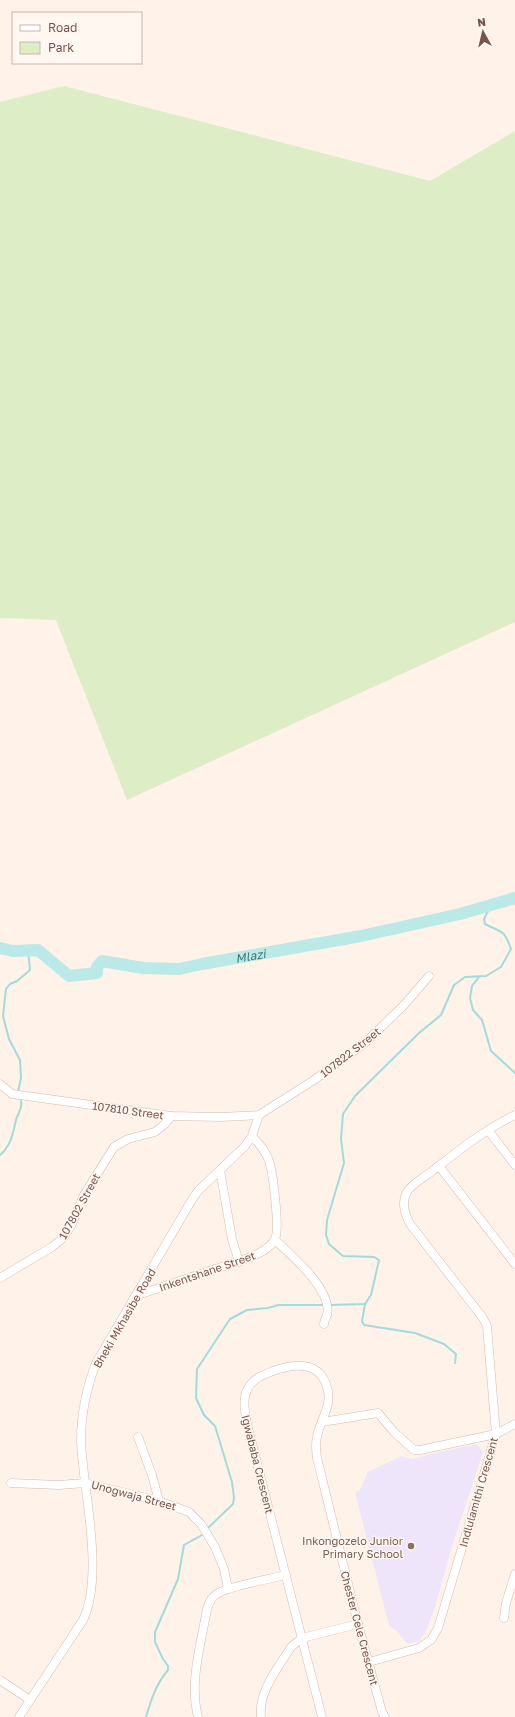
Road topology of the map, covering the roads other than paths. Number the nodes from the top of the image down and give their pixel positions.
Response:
1 (429, 976) dead end
2 (0, 1084) edge
3 (259, 1115) junction
4 (515, 1115) edge
5 (171, 1116) junction
6 (488, 1130) junction
7 (252, 1136) junction
8 (515, 1165) edge
9 (439, 1166) junction
10 (220, 1170) junction
11 (275, 1240) junction
12 (239, 1262) junction
13 (515, 1264) edge
14 (0, 1278) edge
15 (135, 1296) junction
16 (324, 1324) dead end
17 (322, 1422) junction
18 (515, 1424) edge
19 (496, 1434) junction
20 (138, 1437) dead end
21 (85, 1482) junction
22 (11, 1483) dead end
23 (159, 1501) junction
24 (515, 1574) edge
25 (286, 1575) junction
26 (228, 1589) junction
27 (504, 1618) dead end
28 (358, 1624) junction
29 (302, 1638) junction
30 (369, 1662) junction
31 (0, 1680) edge
32 (30, 1700) junction
33 (19, 1717) edge
34 (198, 1717) edge
35 (261, 1717) edge
36 (322, 1717) edge
37 (385, 1717) edge

1 - 3 street, 107822 Street
2 - 5 street, 107810 Street
3 - 5 street, 107810 Street
3 - 7 street
4 - 6 street, Indlulamithi Crescent
5 - 14 street, 107802 Street
6 - 8 street
6 - 9 street, Indlulamithi Crescent
7 - 10 street, Bheki Mkhasibe Road
7 - 11 street
9 - 13 street
9 - 19 street, Indlulamithi Crescent
10 - 12 street
10 - 15 street, Bheki Mkhasibe Road
11 - 12 street, Inkentshane Street
11 - 16 street
12 - 15 street, Inkentshane Street
15 - 21 street, Bheki Mkhasibe Road
17 - 19 street
17 - 25 street, Igwababa Crescent
17 - 28 street, Chester Cele Crescent
18 - 19 street
19 - 30 street, Indlulamithi Crescent
20 - 23 street
21 - 22 street
21 - 23 street, Unogwaja Street
21 - 32 street, Bheki Mkhasibe Road
23 - 26 street, Unogwaja Street
24 - 27 street
25 - 26 street
25 - 29 street, Igwababa Crescent
26 - 34 street
28 - 29 street
28 - 30 street, Chester Cele Crescent
29 - 35 street
29 - 36 street, Igwababa Crescent
30 - 37 street, Chester Cele Crescent
31 - 32 street
32 - 33 street, Bheki Mkhasibe Road

